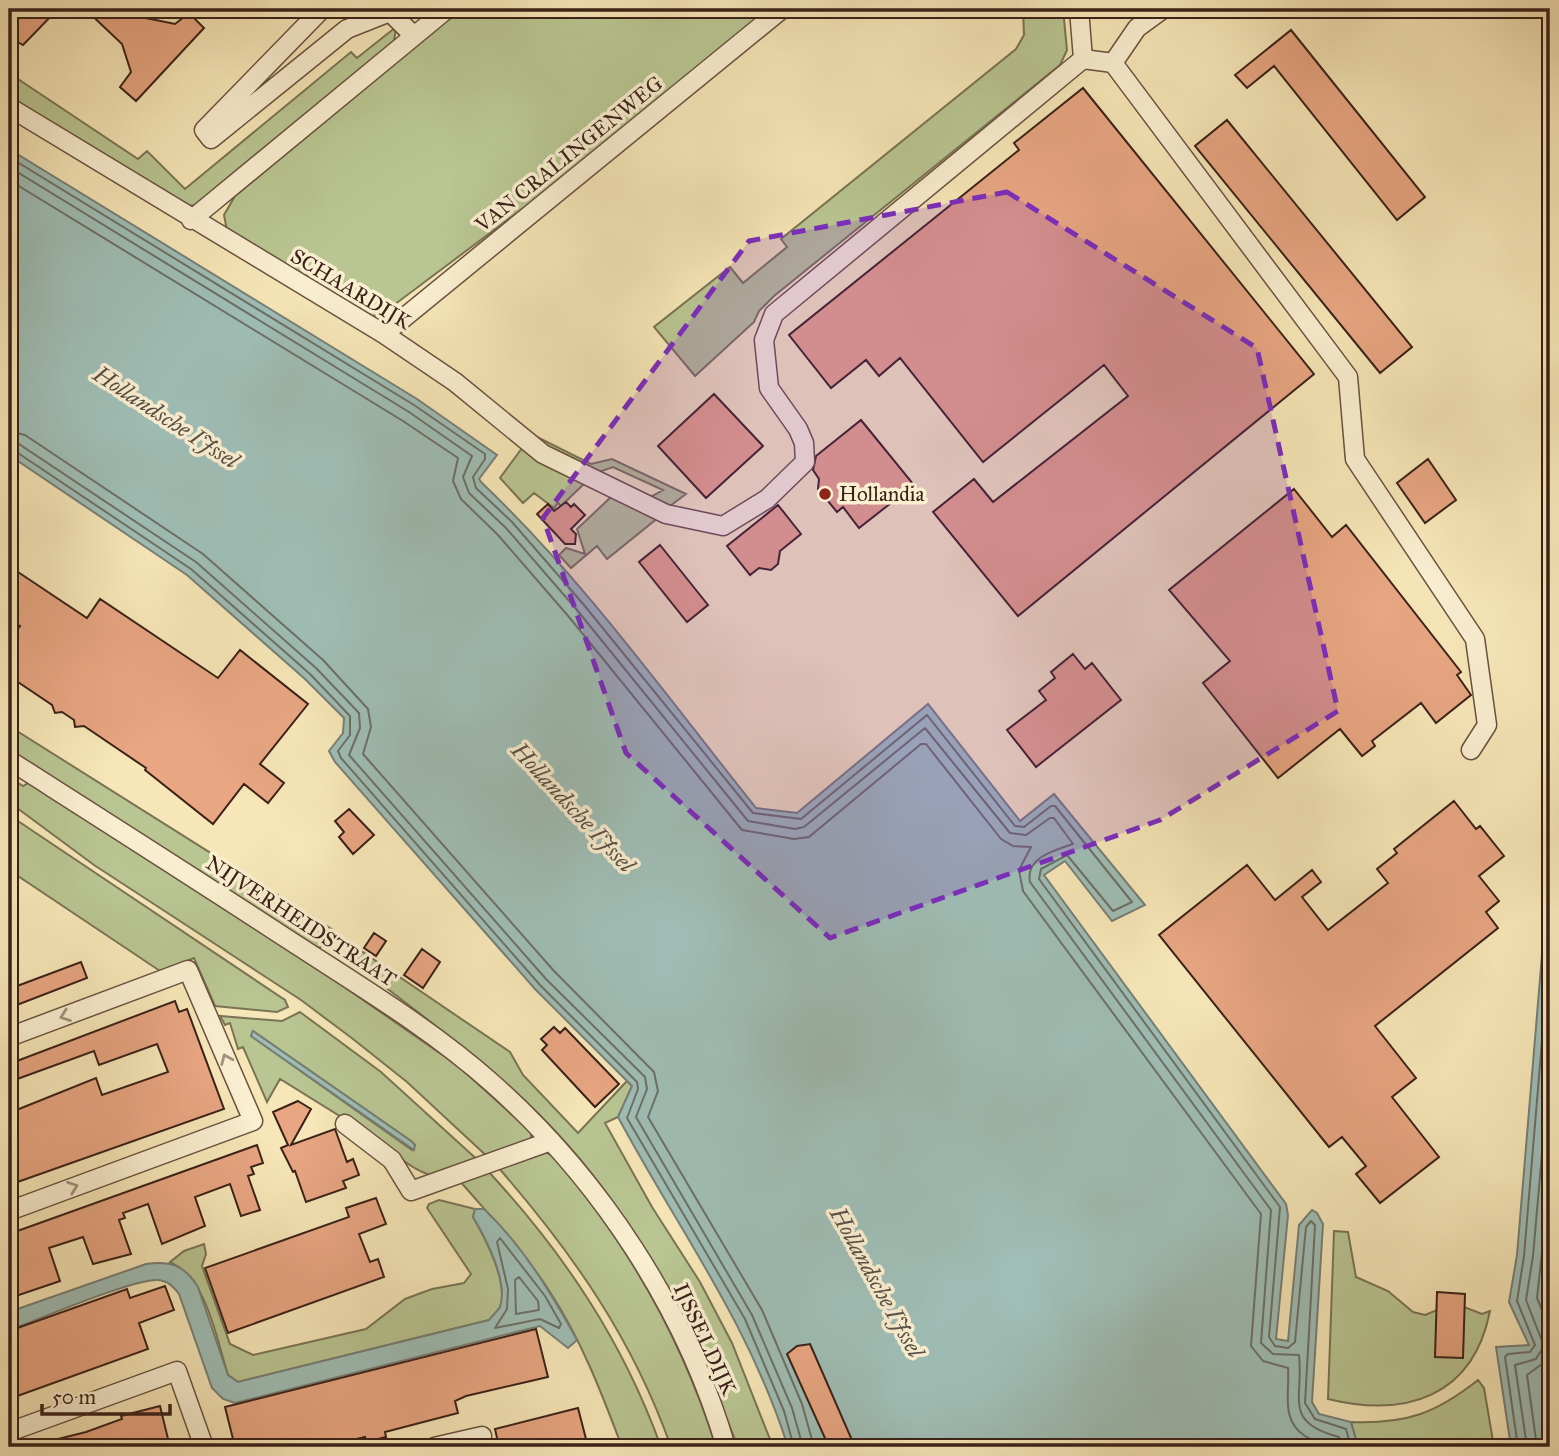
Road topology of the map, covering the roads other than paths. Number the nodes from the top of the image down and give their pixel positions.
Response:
1 (322, 9) edge
2 (447, 9) edge
3 (782, 9) edge
4 (1079, 9) edge
5 (1163, 9) edge
6 (388, 10) edge
7 (414, 36) junction
8 (1083, 59) junction
9 (1113, 63) junction
10 (9, 107) edge
11 (191, 220) junction
12 (384, 334) junction
13 (1471, 750) dead end
14 (9, 760) edge
15 (9, 1037) edge
16 (345, 1124) dead end
17 (551, 1142) junction
18 (9, 1211) edge
19 (636, 1253) joint
20 (9, 1432) edge
21 (482, 1436) dead end
22 (204, 1447) edge
23 (434, 1447) edge
24 (726, 1447) edge

1 - 6 street
2 - 7 street
3 - 12 street, VAN CRALINGENWEG
4 - 8 street
5 - 9 street
6 - 7 street
7 - 11 street
8 - 9 street
8 - 12 street, SCHAARDIJK
9 - 13 street
10 - 11 street, SCHAARDIJK
11 - 12 street, SCHAARDIJK
14 - 17 street, NIJVERHEIDSTRAAT
18 -> 15 street
16 - 17 street
17 - 19 street, NIJVERHEIDSTRAAT
19 - 24 street, IJSSELDIJK
20 - 22 street
21 - 23 street

